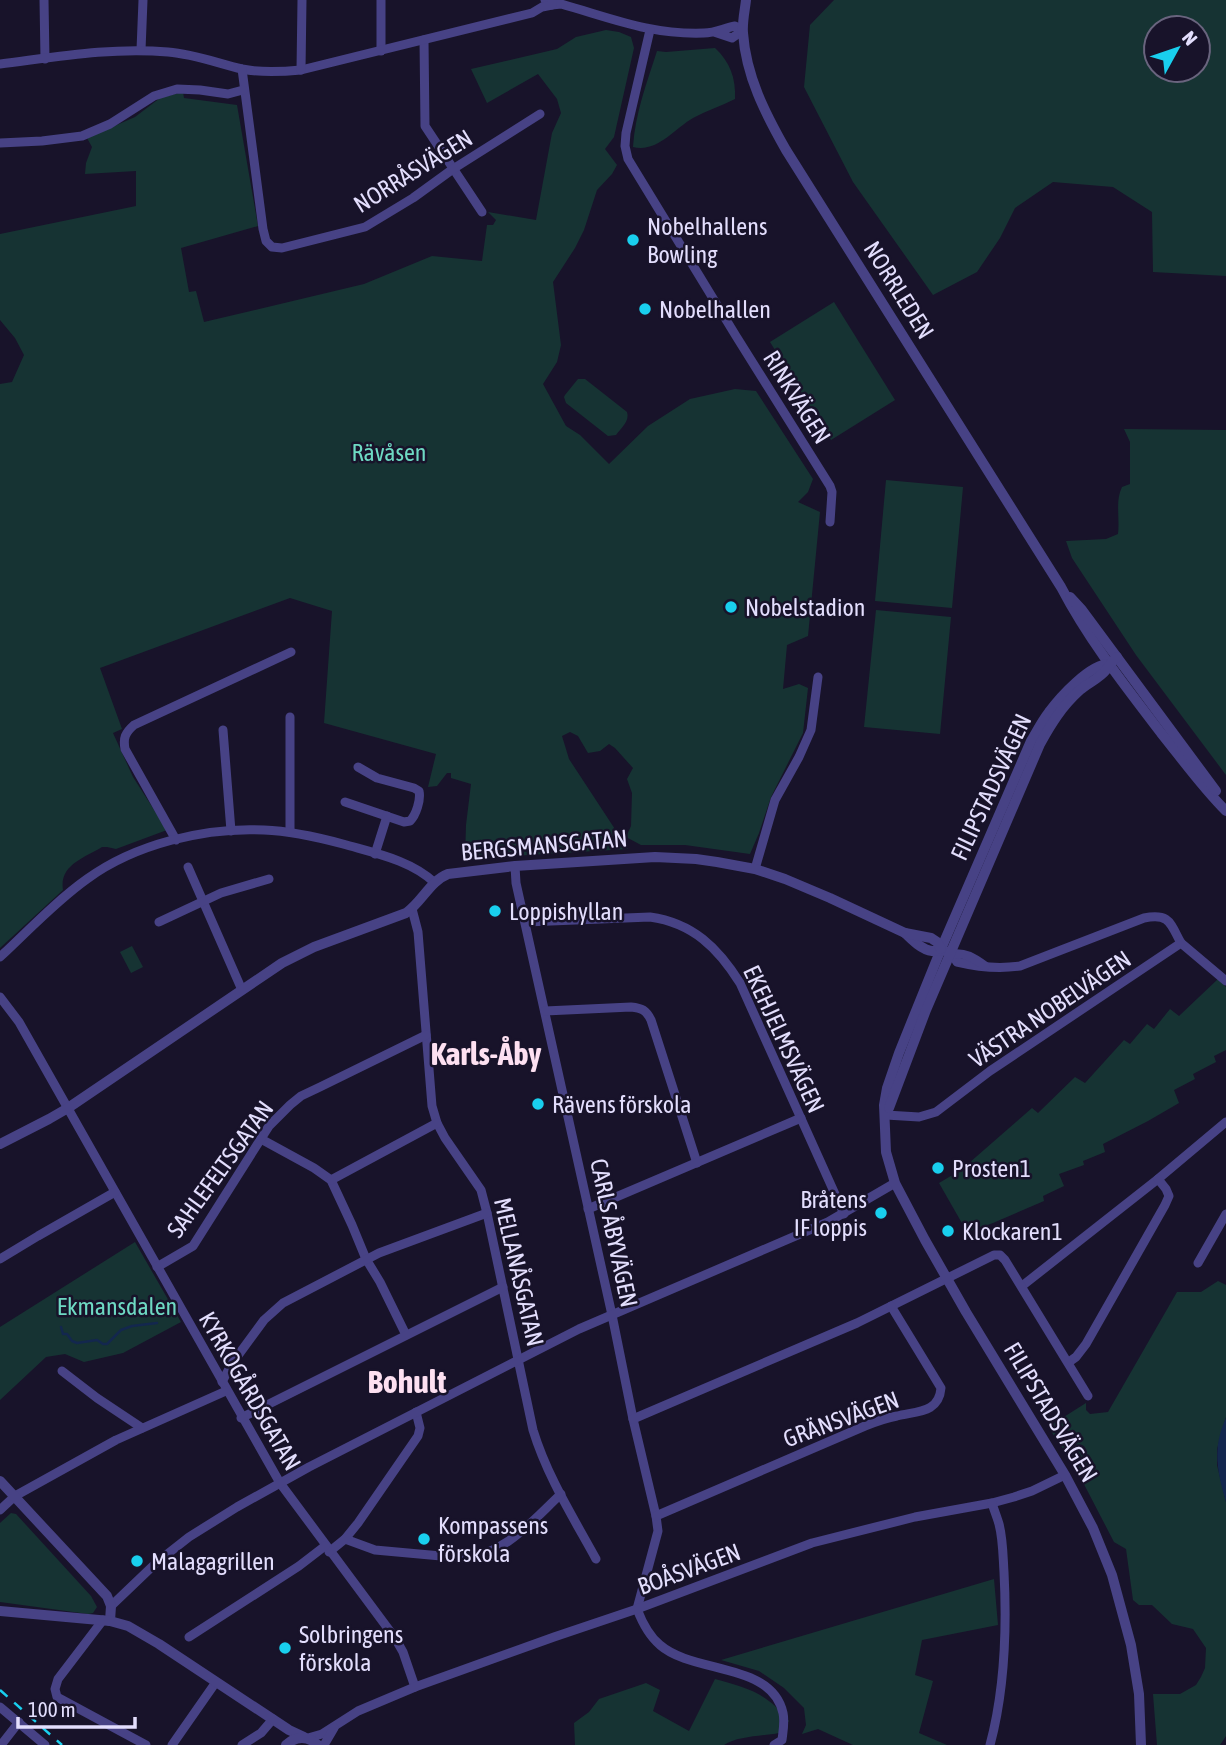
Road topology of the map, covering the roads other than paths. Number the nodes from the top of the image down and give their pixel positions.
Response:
1 (44, 0) edge
2 (143, 0) edge
3 (302, 0) edge
4 (381, 0) edge
5 (746, 0) edge
6 (550, 2) edge
7 (650, 30) junction
8 (742, 31) junction
9 (424, 40) junction
10 (141, 50) junction
11 (381, 51) junction
12 (45, 58) junction
13 (0, 64) edge
14 (242, 69) junction
15 (301, 70) junction
16 (243, 90) junction
17 (540, 114) dead end
18 (0, 143) edge
19 (453, 169) junction
20 (482, 212) dead end
21 (830, 522) dead end
22 (291, 652) dead end
23 (1113, 661) junction
24 (818, 677) dead end
25 (290, 717) dead end
26 (223, 730) dead end
27 (358, 767) dead end
28 (345, 802) dead end
29 (1226, 805) edge
30 (1226, 811) edge
31 (387, 816) junction
32 (232, 831) junction
33 (290, 832) junction
34 (176, 840) junction
35 (375, 854) junction
36 (515, 866) junction
37 (188, 867) dead end
38 (755, 869) junction
39 (268, 879) dead end
40 (435, 883) junction
41 (202, 902) junction
42 (412, 909) junction
43 (159, 922) dead end
44 (526, 922) junction
45 (1181, 943) junction
46 (946, 952) junction
47 (0, 957) edge
48 (1226, 980) edge
49 (243, 990) junction
50 (0, 997) edge
51 (545, 1011) junction
52 (426, 1035) junction
53 (68, 1108) junction
54 (886, 1115) junction
55 (800, 1118) junction
56 (1226, 1122) edge
57 (437, 1123) junction
58 (261, 1139) junction
59 (0, 1144) edge
60 (697, 1163) junction
61 (1158, 1179) junction
62 (331, 1180) junction
63 (895, 1183) junction
64 (115, 1192) junction
65 (588, 1209) junction
66 (487, 1213) junction
67 (844, 1214) junction
68 (1226, 1214) edge
69 (0, 1259) edge
70 (366, 1259) junction
71 (1198, 1263) dead end
72 (157, 1268) junction
73 (947, 1279) junction
74 (1022, 1286) junction
75 (503, 1287) junction
76 (891, 1306) junction
77 (612, 1315) junction
78 (406, 1335) junction
79 (519, 1360) junction
80 (1069, 1363) junction
81 (62, 1371) dead end
82 (224, 1386) junction
83 (1088, 1396) dead end
84 (416, 1412) junction
85 (241, 1418) junction
86 (633, 1419) junction
87 (142, 1428) junction
88 (1065, 1475) junction
89 (0, 1481) edge
90 (280, 1483) junction
91 (561, 1494) junction
92 (15, 1496) junction
93 (992, 1503) junction
94 (0, 1510) edge
95 (656, 1516) junction
96 (345, 1539) junction
97 (327, 1549) junction
98 (596, 1559) dead end
99 (111, 1606) junction
100 (637, 1609) junction
101 (0, 1611) edge
102 (106, 1621) junction
103 (189, 1637) dead end
104 (216, 1682) junction
105 (415, 1687) junction
106 (0, 1707) edge
107 (275, 1721) junction
108 (19, 1723) junction
109 (335, 1726) junction
110 (306, 1738) junction
111 (1, 1745) edge
112 (45, 1745) edge
113 (146, 1745) edge
114 (172, 1745) edge
115 (242, 1745) edge
116 (285, 1745) edge
117 (318, 1745) edge
118 (324, 1745) edge
119 (774, 1745) edge
120 (990, 1745) edge
121 (1141, 1745) edge

1 - 12 street
2 - 10 street
3 - 15 street
4 - 11 street
5 - 8 street, NORRLEDEN
6 - 7 street
6 - 9 street
7 - 8 street
7 - 21 street, RINKVÄGEN
8 - 23 street, NORRLEDEN
9 - 11 street
9 - 19 street
10 - 12 street
10 - 14 street
11 - 15 street
12 - 13 street
14 - 15 street
14 - 16 street, NORRÅSVÄGEN
16 - 18 street
16 - 19 street, NORRÅSVÄGEN
17 - 19 street, NORRÅSVÄGEN
19 - 20 street
22 - 34 street
23 - 29 street, NORRLEDEN
23 - 30 street, NORRLEDEN
23 - 46 street, FILIPSTADSVÄGEN
24 - 38 street
25 - 33 street
26 - 32 street
27 - 31 street
28 - 31 street
31 - 35 street
32 - 33 street
32 - 34 street
33 - 35 street
34 - 47 street
35 - 40 street
36 - 38 street, BERGSMANSGATAN
36 - 40 street, BERGSMANSGATAN
36 - 44 street, CARLS ÅBYVÄGEN
37 - 41 street
38 - 46 street, BERGSMANSGATAN
39 - 41 street
40 - 42 street, BERGSMANSGATAN
41 - 43 street
41 - 49 street
42 - 49 street, BERGSMANSGATAN
42 - 52 street, MELLANÅSGATAN
44 - 51 street, CARLS ÅBYVÄGEN
44 - 55 street, EKEHJELMSVÄGEN
45 - 46 street, BERGSMANSGATAN
45 - 48 street
45 - 54 street, VÄSTRA NOBELVÄGEN
46 - 54 street, FILIPSTADSVÄGEN
49 - 53 street, BERGSMANSGATAN
50 - 53 street, KYRKOGÅRDSGATAN
51 - 60 street
51 - 65 street, CARLS ÅBYVÄGEN
52 - 57 street, MELLANÅSGATAN
52 - 58 street, SAHLEFELTSGATAN
53 - 59 street, BERGSMANSGATAN
53 - 64 street, KYRKOGÅRDSGATAN
54 - 63 street, FILIPSTADSVÄGEN
55 - 60 street
55 - 67 street, EKEHJELMSVÄGEN
56 - 61 street
57 - 62 street
57 - 66 street, MELLANÅSGATAN
58 - 62 street
58 - 72 street, SAHLEFELTSGATAN
60 - 65 street
61 - 74 street
61 - 80 street
62 - 70 street
63 - 67 street
63 - 73 street, FILIPSTADSVÄGEN
64 - 69 street
64 - 72 street, KYRKOGÅRDSGATAN
65 - 77 street, CARLS ÅBYVÄGEN
66 - 70 street
66 - 75 street, MELLANÅSGATAN
67 - 77 street
68 - 71 street
70 - 78 street
70 - 82 street
72 - 82 street, KYRKOGÅRDSGATAN
73 - 74 street
73 - 76 street
73 - 88 street, FILIPSTADSVÄGEN
74 - 80 street
75 - 78 street
75 - 79 street, MELLANÅSGATAN
76 - 86 street
76 - 95 street, GRÄNSVÄGEN
77 - 79 street
77 - 86 street, CARLS ÅBYVÄGEN
78 - 85 street
79 - 84 street
79 - 91 street, MELLANÅSGATAN
80 - 83 street
81 - 87 street
82 - 85 street, KYRKOGÅRDSGATAN
82 - 87 street
84 - 90 street
84 - 96 street
85 - 90 street, KYRKOGÅRDSGATAN
86 - 95 street, CARLS ÅBYVÄGEN
87 - 92 street
88 - 93 street, BOÅSVÄGEN
88 - 121 street, FILIPSTADSVÄGEN
89 - 92 street
90 - 97 street, KYRKOGÅRDSGATAN
90 - 99 street
91 - 96 street
91 - 98 street, MELLANÅSGATAN
92 - 94 street
92 - 99 street
93 - 100 street, BOÅSVÄGEN
93 - 120 street
95 - 100 street, CARLS ÅBYVÄGEN
96 - 97 street
97 - 103 street
97 - 105 street, KYRKOGÅRDSGATAN
99 - 102 street
100 - 105 street, BOÅSVÄGEN
100 - 119 street
101 - 102 street
102 - 104 street
102 - 113 street
104 - 107 street
104 - 114 street
105 - 109 street, BOÅSVÄGEN
106 - 108 street
107 - 110 street
107 - 115 street
107 - 116 street
108 - 111 street
108 - 112 street
109 - 110 street, BOÅSVÄGEN
109 - 118 street, BOÅSVÄGEN
110 - 116 street
110 - 117 street

